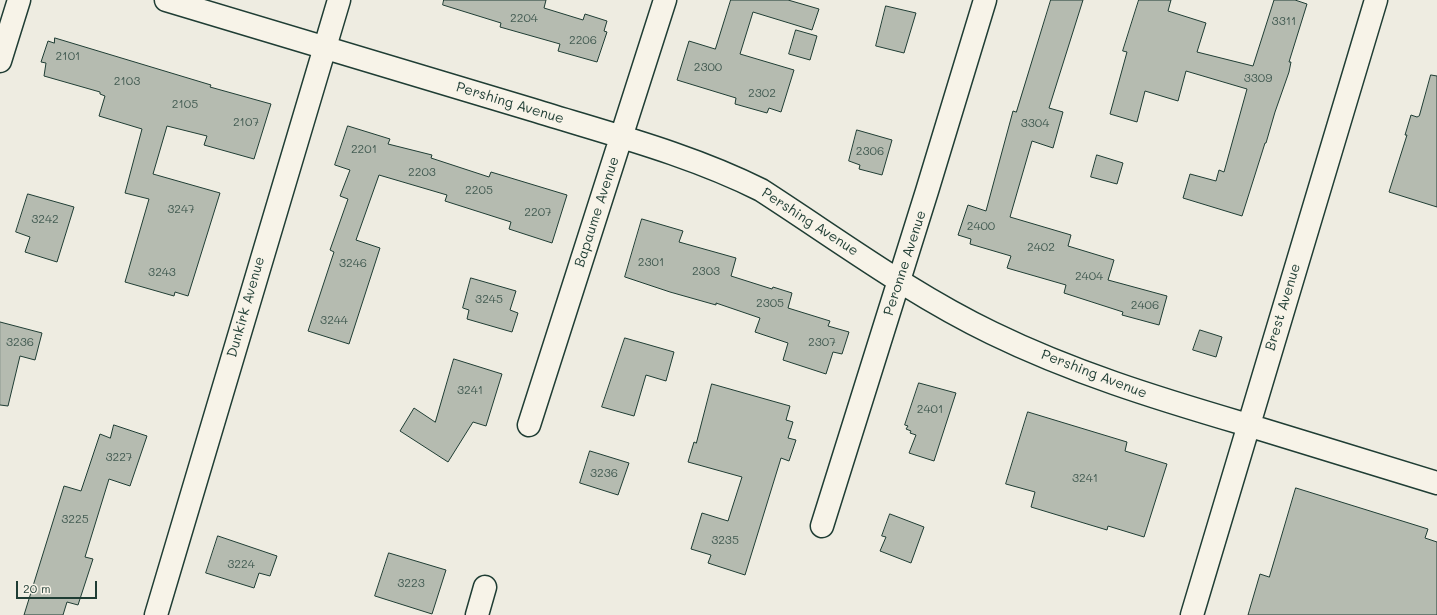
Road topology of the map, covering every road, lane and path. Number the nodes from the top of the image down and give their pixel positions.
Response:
1 (19, 0) edge
2 (166, 0) edge
3 (339, 0) edge
4 (665, 0) edge
5 (985, 0) edge
6 (1376, 0) edge
7 (325, 46) junction
8 (0, 61) edge
9 (621, 138) junction
10 (899, 280) junction
11 (529, 425) dead end
12 (1248, 426) junction
13 (1437, 483) edge
14 (822, 526) dead end
15 (485, 587) dead end
16 (156, 615) edge
17 (477, 615) edge
18 (1192, 615) edge

1 - 8 street
2 - 7 street, Pershing Avenue
3 - 7 street, Dunkirk Avenue
4 - 9 street, Bapaume Avenue
5 - 10 street, Peronne Avenue
6 - 12 street, Brest Avenue
7 - 9 street, Pershing Avenue
7 - 16 street, Dunkirk Avenue
9 - 10 street, Pershing Avenue
9 - 11 street, Bapaume Avenue
10 - 12 street, Pershing Avenue
10 - 14 street, Peronne Avenue
12 - 13 street, Pershing Avenue
12 - 18 street, Brest Avenue
15 - 17 street

